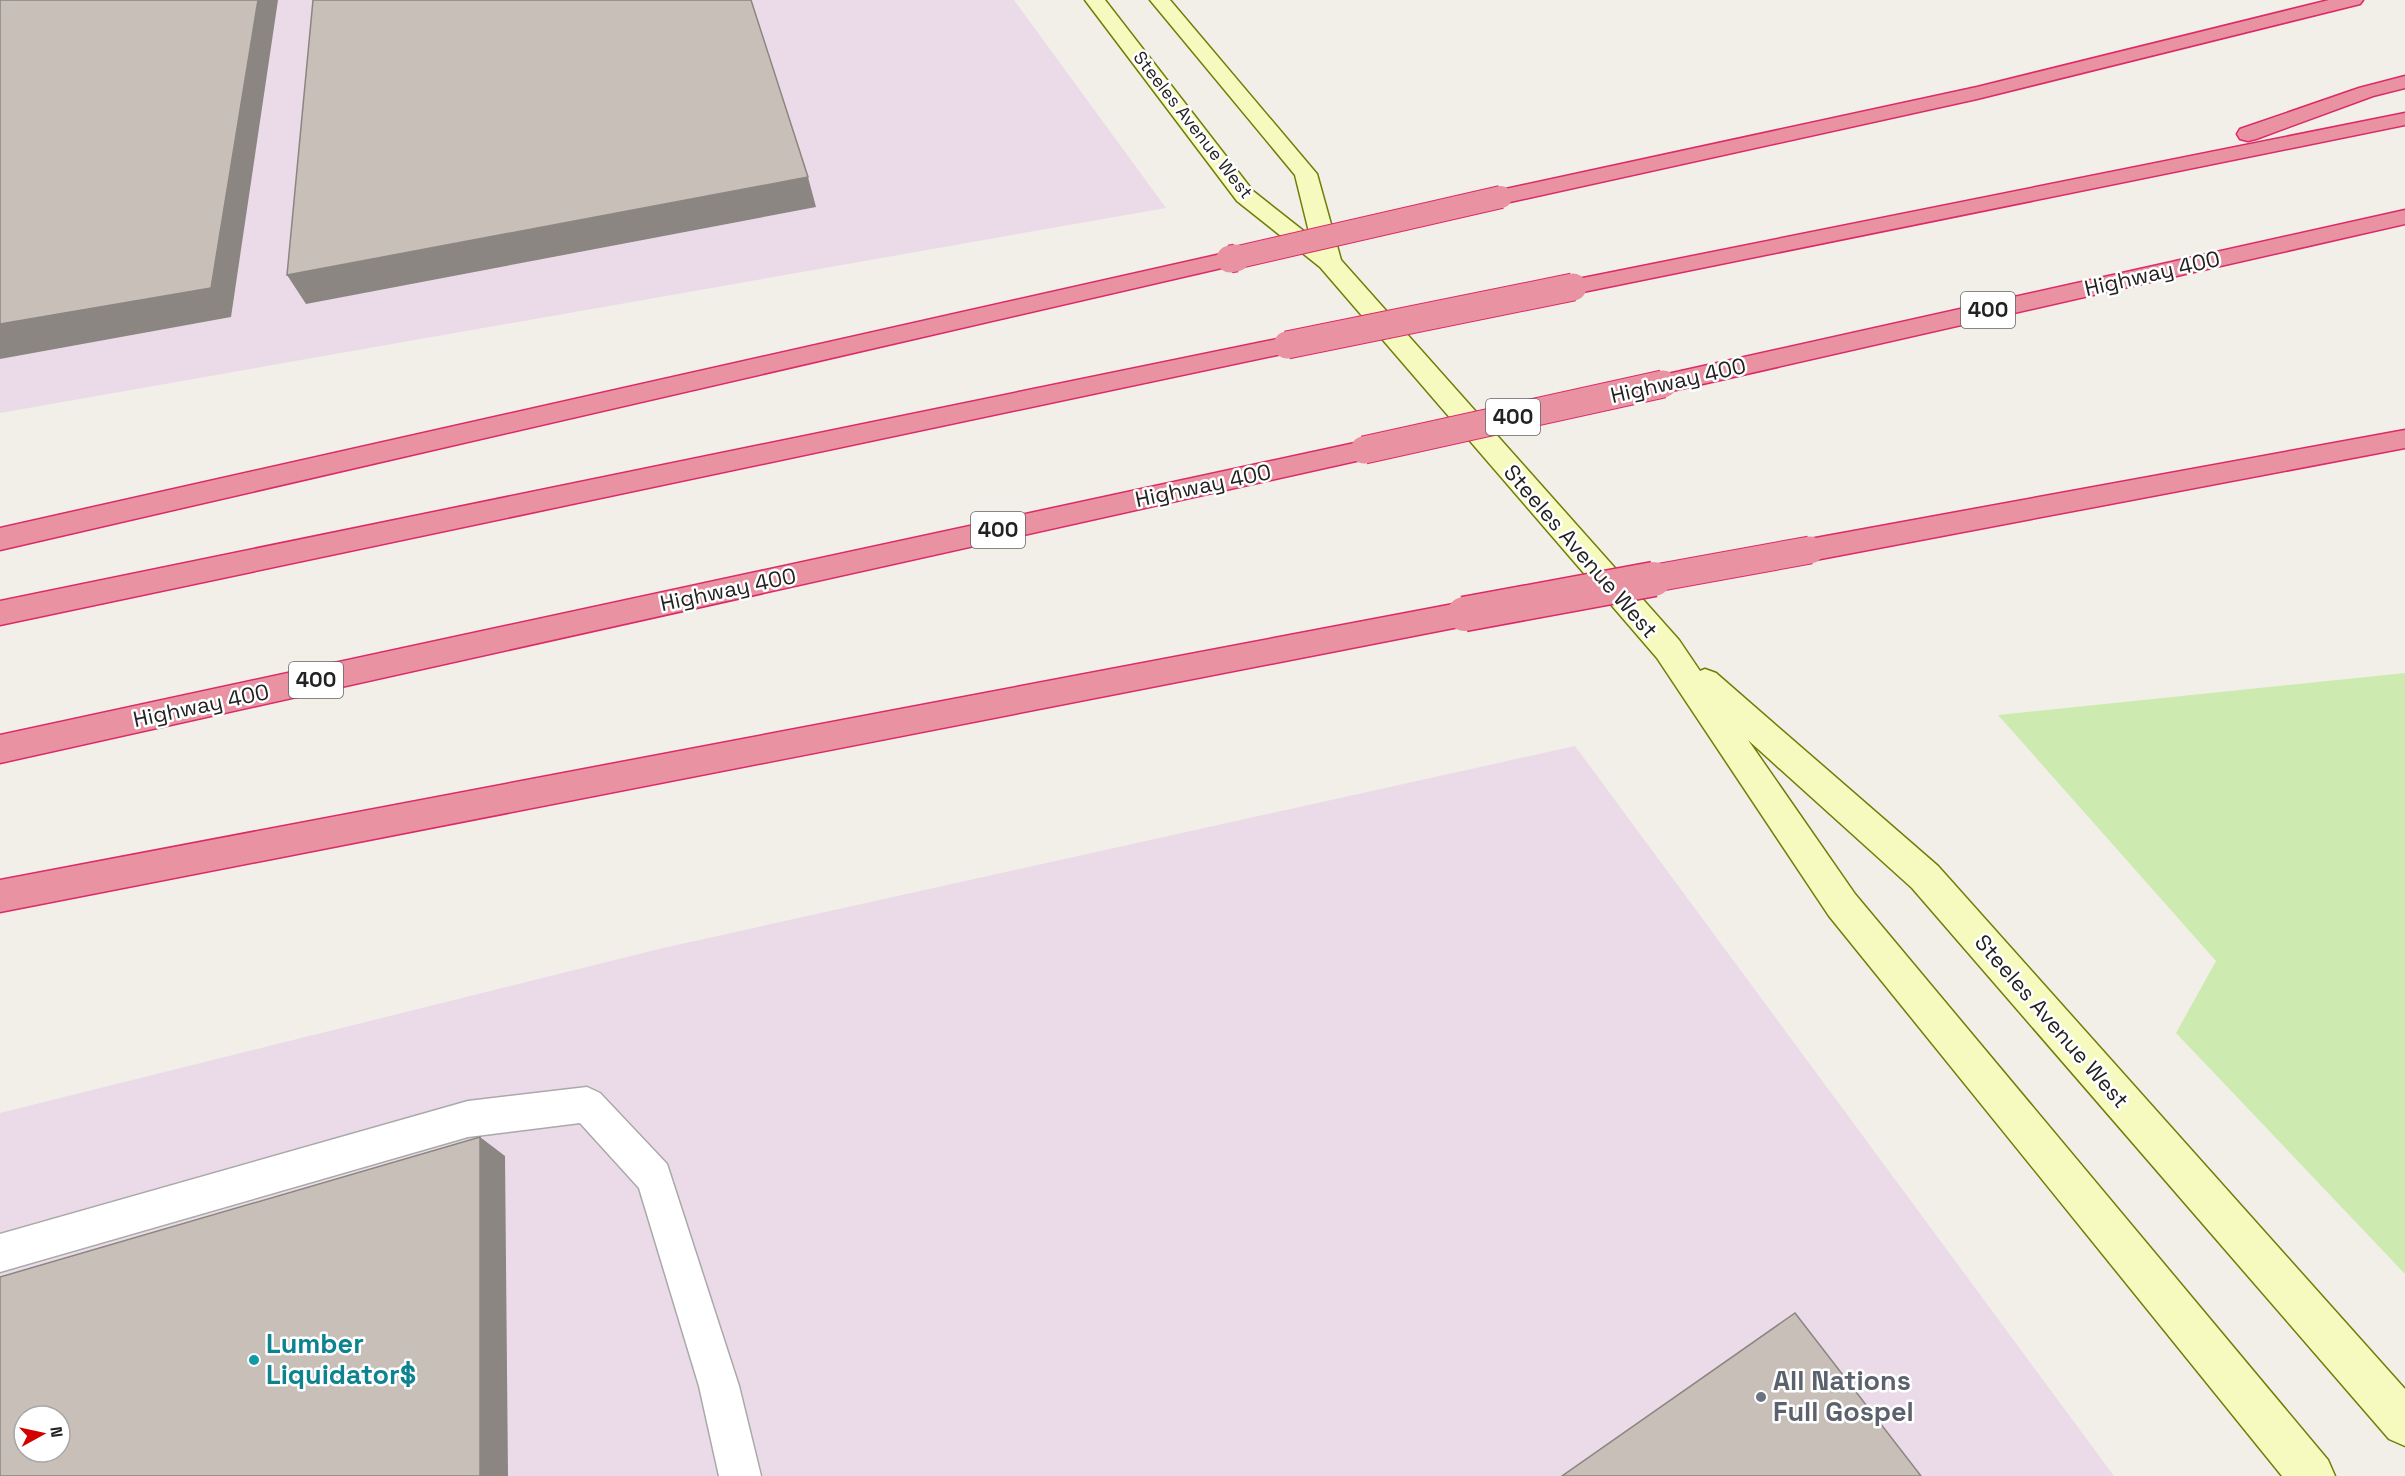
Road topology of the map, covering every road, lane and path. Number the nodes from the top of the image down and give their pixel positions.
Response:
1 (1095, 0) edge
2 (1160, 0) edge
3 (2353, 0) edge
4 (2405, 82) edge
5 (2405, 119) edge
6 (2139, 173) junction
7 (2405, 217) edge
8 (2405, 224) edge
9 (2314, 237) junction
10 (1329, 262) junction
11 (2405, 439) edge
12 (0, 539) edge
13 (0, 613) edge
14 (1668, 649) junction
15 (0, 749) edge
16 (0, 896) edge
17 (0, 1253) edge
18 (2405, 1423) edge
19 (740, 1476) edge
20 (2312, 1476) edge

1 - 10 main road, Steeles Avenue West
2 - 10 main road, Steeles Avenue West
3 - 12 highway, bridge
4 - 6 highway
5 - 6 highway
6 - 13 highway, bridge
7 - 9 highway, Highway 400 / 400
8 - 9 highway
9 - 15 highway, Highway 400 / 400, bridge
10 - 14 main road, Steeles Avenue West
11 - 16 highway, bridge
14 - 18 main road, Steeles Avenue West
14 - 20 main road, Steeles Avenue West
17 - 19 lane

